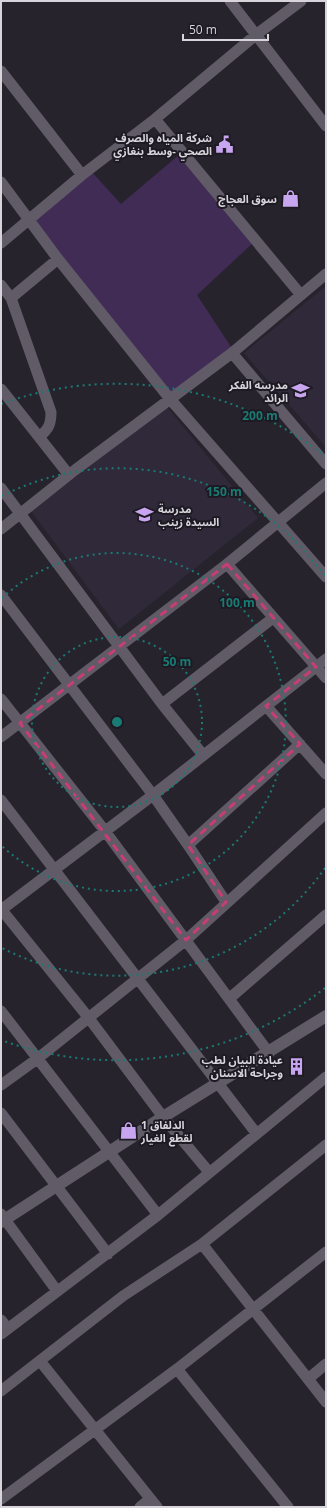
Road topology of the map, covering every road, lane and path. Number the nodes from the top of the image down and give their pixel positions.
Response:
1 (230, 1) edge
2 (300, 1) edge
3 (258, 34) junction
4 (1, 71) edge
5 (155, 119) junction
6 (326, 126) edge
7 (82, 174) junction
8 (1, 182) edge
9 (30, 219) junction
10 (1, 243) edge
11 (58, 259) junction
12 (326, 274) edge
13 (1, 285) edge
14 (301, 295) junction
15 (11, 298) junction
16 (232, 353) junction
17 (1, 389) edge
18 (170, 399) junction
19 (39, 437) junction
20 (326, 464) edge
21 (69, 475) junction
22 (326, 483) edge
23 (1, 488) edge
24 (21, 514) junction
25 (278, 522) junction
26 (1, 529) edge
27 (227, 564) junction
28 (326, 577) edge
29 (1, 595) edge
30 (273, 618) junction
31 (119, 646) junction
32 (326, 659) edge
33 (316, 667) junction
34 (326, 678) edge
35 (69, 686) junction
36 (1, 698) edge
37 (162, 704) junction
38 (266, 706) junction
39 (20, 723) junction
40 (1, 737) edge
41 (300, 744) junction
42 (203, 755) junction
43 (326, 774) edge
44 (153, 795) junction
45 (1, 800) edge
46 (326, 813) edge
47 (105, 831) junction
48 (188, 845) junction
49 (54, 870) junction
50 (226, 902) junction
51 (1, 910) edge
52 (326, 915) edge
53 (186, 940) junction
54 (137, 979) junction
55 (230, 998) junction
56 (1, 1011) edge
57 (326, 1016) edge
58 (88, 1018) junction
59 (269, 1053) junction
60 (37, 1059) junction
61 (326, 1077) edge
62 (1, 1084) edge
63 (218, 1084) junction
64 (1, 1113) edge
65 (163, 1117) junction
66 (256, 1133) junction
67 (326, 1145) edge
68 (109, 1152) junction
69 (209, 1172) junction
70 (56, 1187) junction
71 (158, 1215) junction
72 (2, 1219) edge
73 (202, 1244) junction
74 (326, 1252) edge
75 (108, 1254) junction
76 (57, 1291) junction
77 (253, 1308) junction
78 (3, 1328) edge
79 (40, 1361) junction
80 (326, 1364) edge
81 (177, 1369) junction
82 (308, 1379) junction
83 (1, 1391) edge
84 (326, 1402) edge
85 (95, 1430) junction
86 (1, 1498) edge
87 (153, 1503) edge
88 (283, 1506) edge
89 (140, 1507) edge

1 - 3 street
2 - 3 street
3 - 5 street
3 - 6 street
4 - 7 street
5 - 7 street
5 - 14 street
7 - 9 street
8 - 9 street
9 - 10 street
9 - 11 street
11 - 15 street
11 - 18 street
12 - 14 street
13 - 15 street
14 - 16 street
15 - 19 street
16 - 18 street
16 - 20 street
17 - 19 street
18 - 21 street
18 - 25 street
19 - 21 street
21 - 24 street
22 - 25 street
23 - 24 street
24 - 26 street
24 - 31 street
25 - 27 street
25 - 28 street
27 - 30 street
27 - 31 street
29 - 35 street
30 - 33 street
30 - 37 street
31 - 35 street
31 - 37 street
32 - 33 street
33 - 34 street
33 - 38 street
35 - 39 street
35 - 44 street
36 - 39 street
37 - 42 street
38 - 41 street
38 - 42 street
39 - 40 street
39 - 47 street
41 - 43 street
41 - 48 street
42 - 44 street
44 - 47 street
44 - 48 street
45 - 49 street
46 - 50 street
47 - 49 street
47 - 53 street
48 - 50 street
49 - 51 street
49 - 54 street
50 - 53 street
51 - 58 street
52 - 55 street
53 - 54 street
53 - 55 street
54 - 58 street
54 - 63 street
55 - 59 street
56 - 60 street
57 - 59 street
58 - 60 street
58 - 65 street
59 - 63 street
60 - 62 street
60 - 68 street
61 - 66 street
63 - 65 street
63 - 66 street
64 - 70 street
65 - 68 street
65 - 69 street
66 - 69 street
67 - 73 street
68 - 70 street
68 - 71 street
69 - 71 street
70 - 72 street
70 - 75 street
71 - 75 street
72 - 76 street
73 - 77 street
73 - 79 street
74 - 77 street
75 - 76 street
76 - 78 street
77 - 81 street
77 - 82 street
79 - 83 street
79 - 85 street
80 - 82 street
81 - 85 street
81 - 88 street
82 - 84 street
85 - 86 street
85 - 87 street
87 - 89 street

